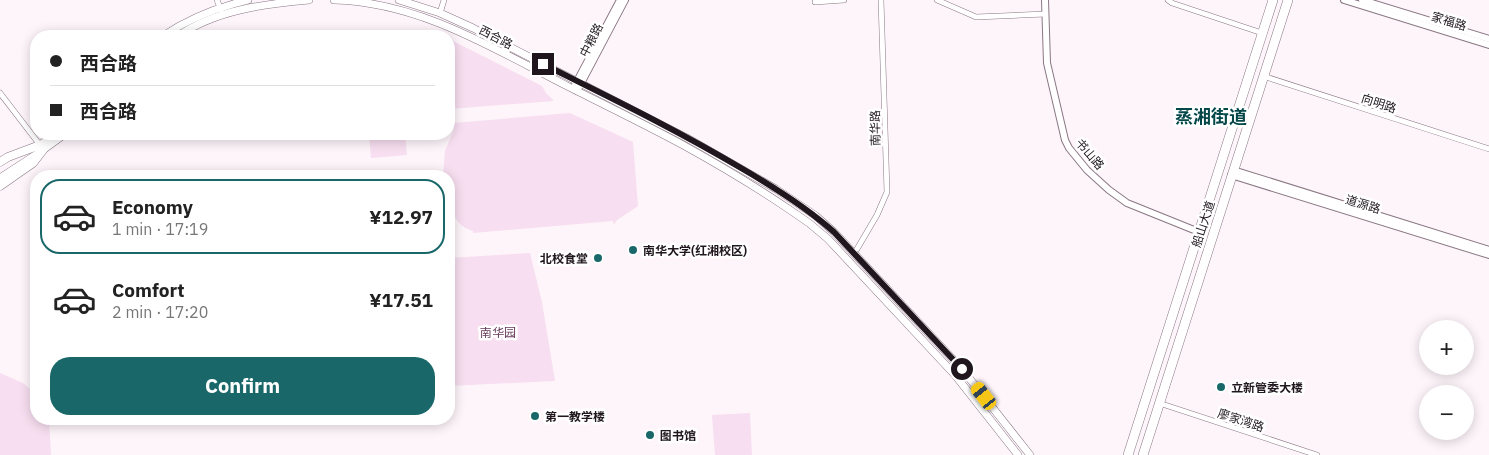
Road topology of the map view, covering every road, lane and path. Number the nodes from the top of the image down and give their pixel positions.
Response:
1 (217, 0) edge
2 (248, 0) edge
3 (309, 0) edge
4 (334, 0) edge
5 (399, 0) edge
6 (444, 0) edge
7 (620, 0) edge
8 (625, 0) edge
9 (844, 0) edge
10 (882, 0) edge
11 (937, 0) edge
12 (1045, 0) edge
13 (1168, 0) edge
14 (1273, 0) edge
15 (1288, 0) edge
16 (1344, 0) edge
17 (1362, 0) edge
18 (815, 2) dead end
19 (222, 12) junction
20 (440, 13) junction
21 (1045, 14) junction
22 (173, 30) edge
23 (190, 30) edge
24 (1262, 33) junction
25 (1489, 39) edge
26 (1489, 45) edge
27 (1263, 76) junction
28 (579, 82) junction
29 (575, 90) junction
30 (0, 93) edge
31 (30, 133) edge
32 (35, 140) edge
33 (49, 140) edge
34 (55, 140) edge
35 (41, 148) junction
36 (1489, 149) edge
37 (0, 162) edge
38 (0, 172) edge
39 (1232, 172) junction
40 (0, 178) edge
41 (0, 186) edge
42 (1199, 232) junction
43 (857, 248) dead end
44 (1489, 250) edge
45 (1489, 255) edge
46 (1159, 403) junction
47 (1018, 455) edge
48 (1030, 455) edge
49 (1128, 455) edge
50 (1143, 455) edge
51 (1317, 455) edge

1 - 19 street
2 - 19 main road
3 - 19 main road
4 - 29 main road, 西合路
5 - 20 main road, 西合路
6 - 20 street
7 - 28 street, 中粮路
8 - 28 street, 中粮路
9 - 18 street
10 - 43 street, 南华路
11 - 21 street
12 - 21 street, 书山路
13 - 24 street
14 - 24 highway, 船山大道
15 - 27 highway, 船山大道
16 - 26 street, 家福路
17 - 25 street, 家福路
19 - 22 main road
19 - 23 main road
20 - 28 main road, 西合路
21 - 42 street, 书山路
24 - 42 highway, 船山大道
27 - 36 street, 向明路
27 - 39 highway, 船山大道
28 - 29 street, 中粮路
28 - 48 main road, 西合路
29 - 47 main road, 西合路
30 - 31 street
32 - 35 street
33 - 35 main road
34 - 35 main road
35 - 37 main road
35 - 38 main road
35 - 40 main road
35 - 41 main road
39 - 44 street, 道源路
39 - 45 street, 道源路
39 - 46 highway, 船山大道
42 - 49 highway, 船山大道
46 - 50 highway, 船山大道
46 - 51 street, 廖家湾路

